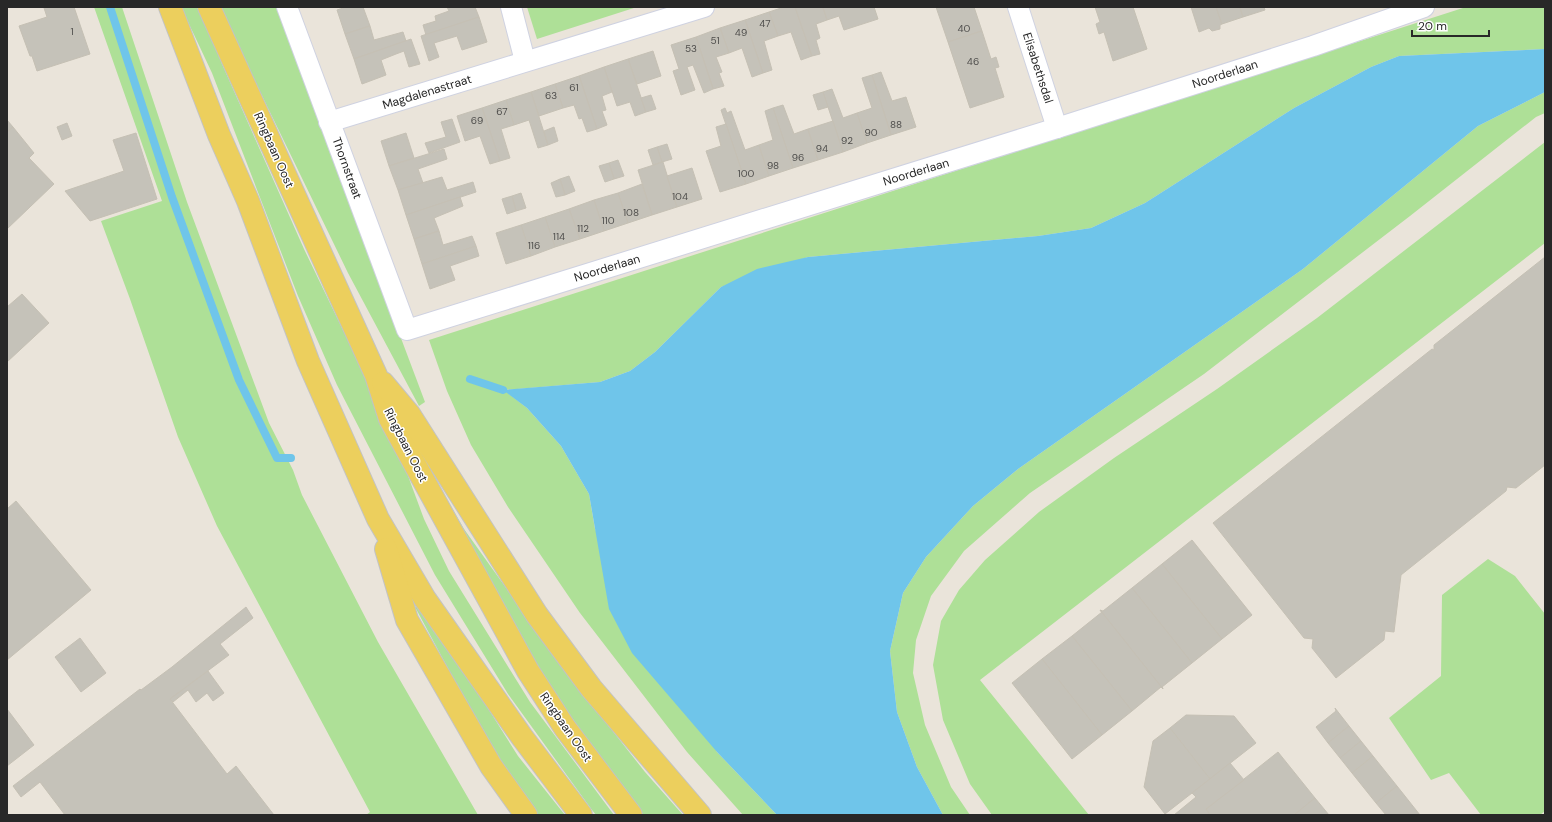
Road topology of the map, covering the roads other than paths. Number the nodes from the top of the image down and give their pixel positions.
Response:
1 (170, 7) edge
2 (208, 7) edge
3 (287, 7) edge
4 (511, 7) edge
5 (704, 7) edge
6 (1018, 7) edge
7 (1424, 7) edge
8 (526, 61) junction
9 (329, 122) junction
10 (1057, 128) junction
11 (407, 330) joint
12 (376, 375) junction
13 (378, 519) junction
14 (526, 815) edge
15 (581, 815) edge
16 (631, 815) edge
17 (700, 815) edge

1 - 13 main road
2 - 12 main road, Ringbaan Oost
3 - 9 street, Thornstraat
4 - 8 street
5 - 8 street, Magdalenastraat
6 - 10 street, Elisabethsdal
7 - 10 street, Noorderlaan
8 - 9 street, Magdalenastraat
9 - 11 street, Thornstraat
10 - 11 street, Noorderlaan
12 - 16 main road, Ringbaan Oost
12 - 17 main road
13 - 14 main road
13 - 15 main road

